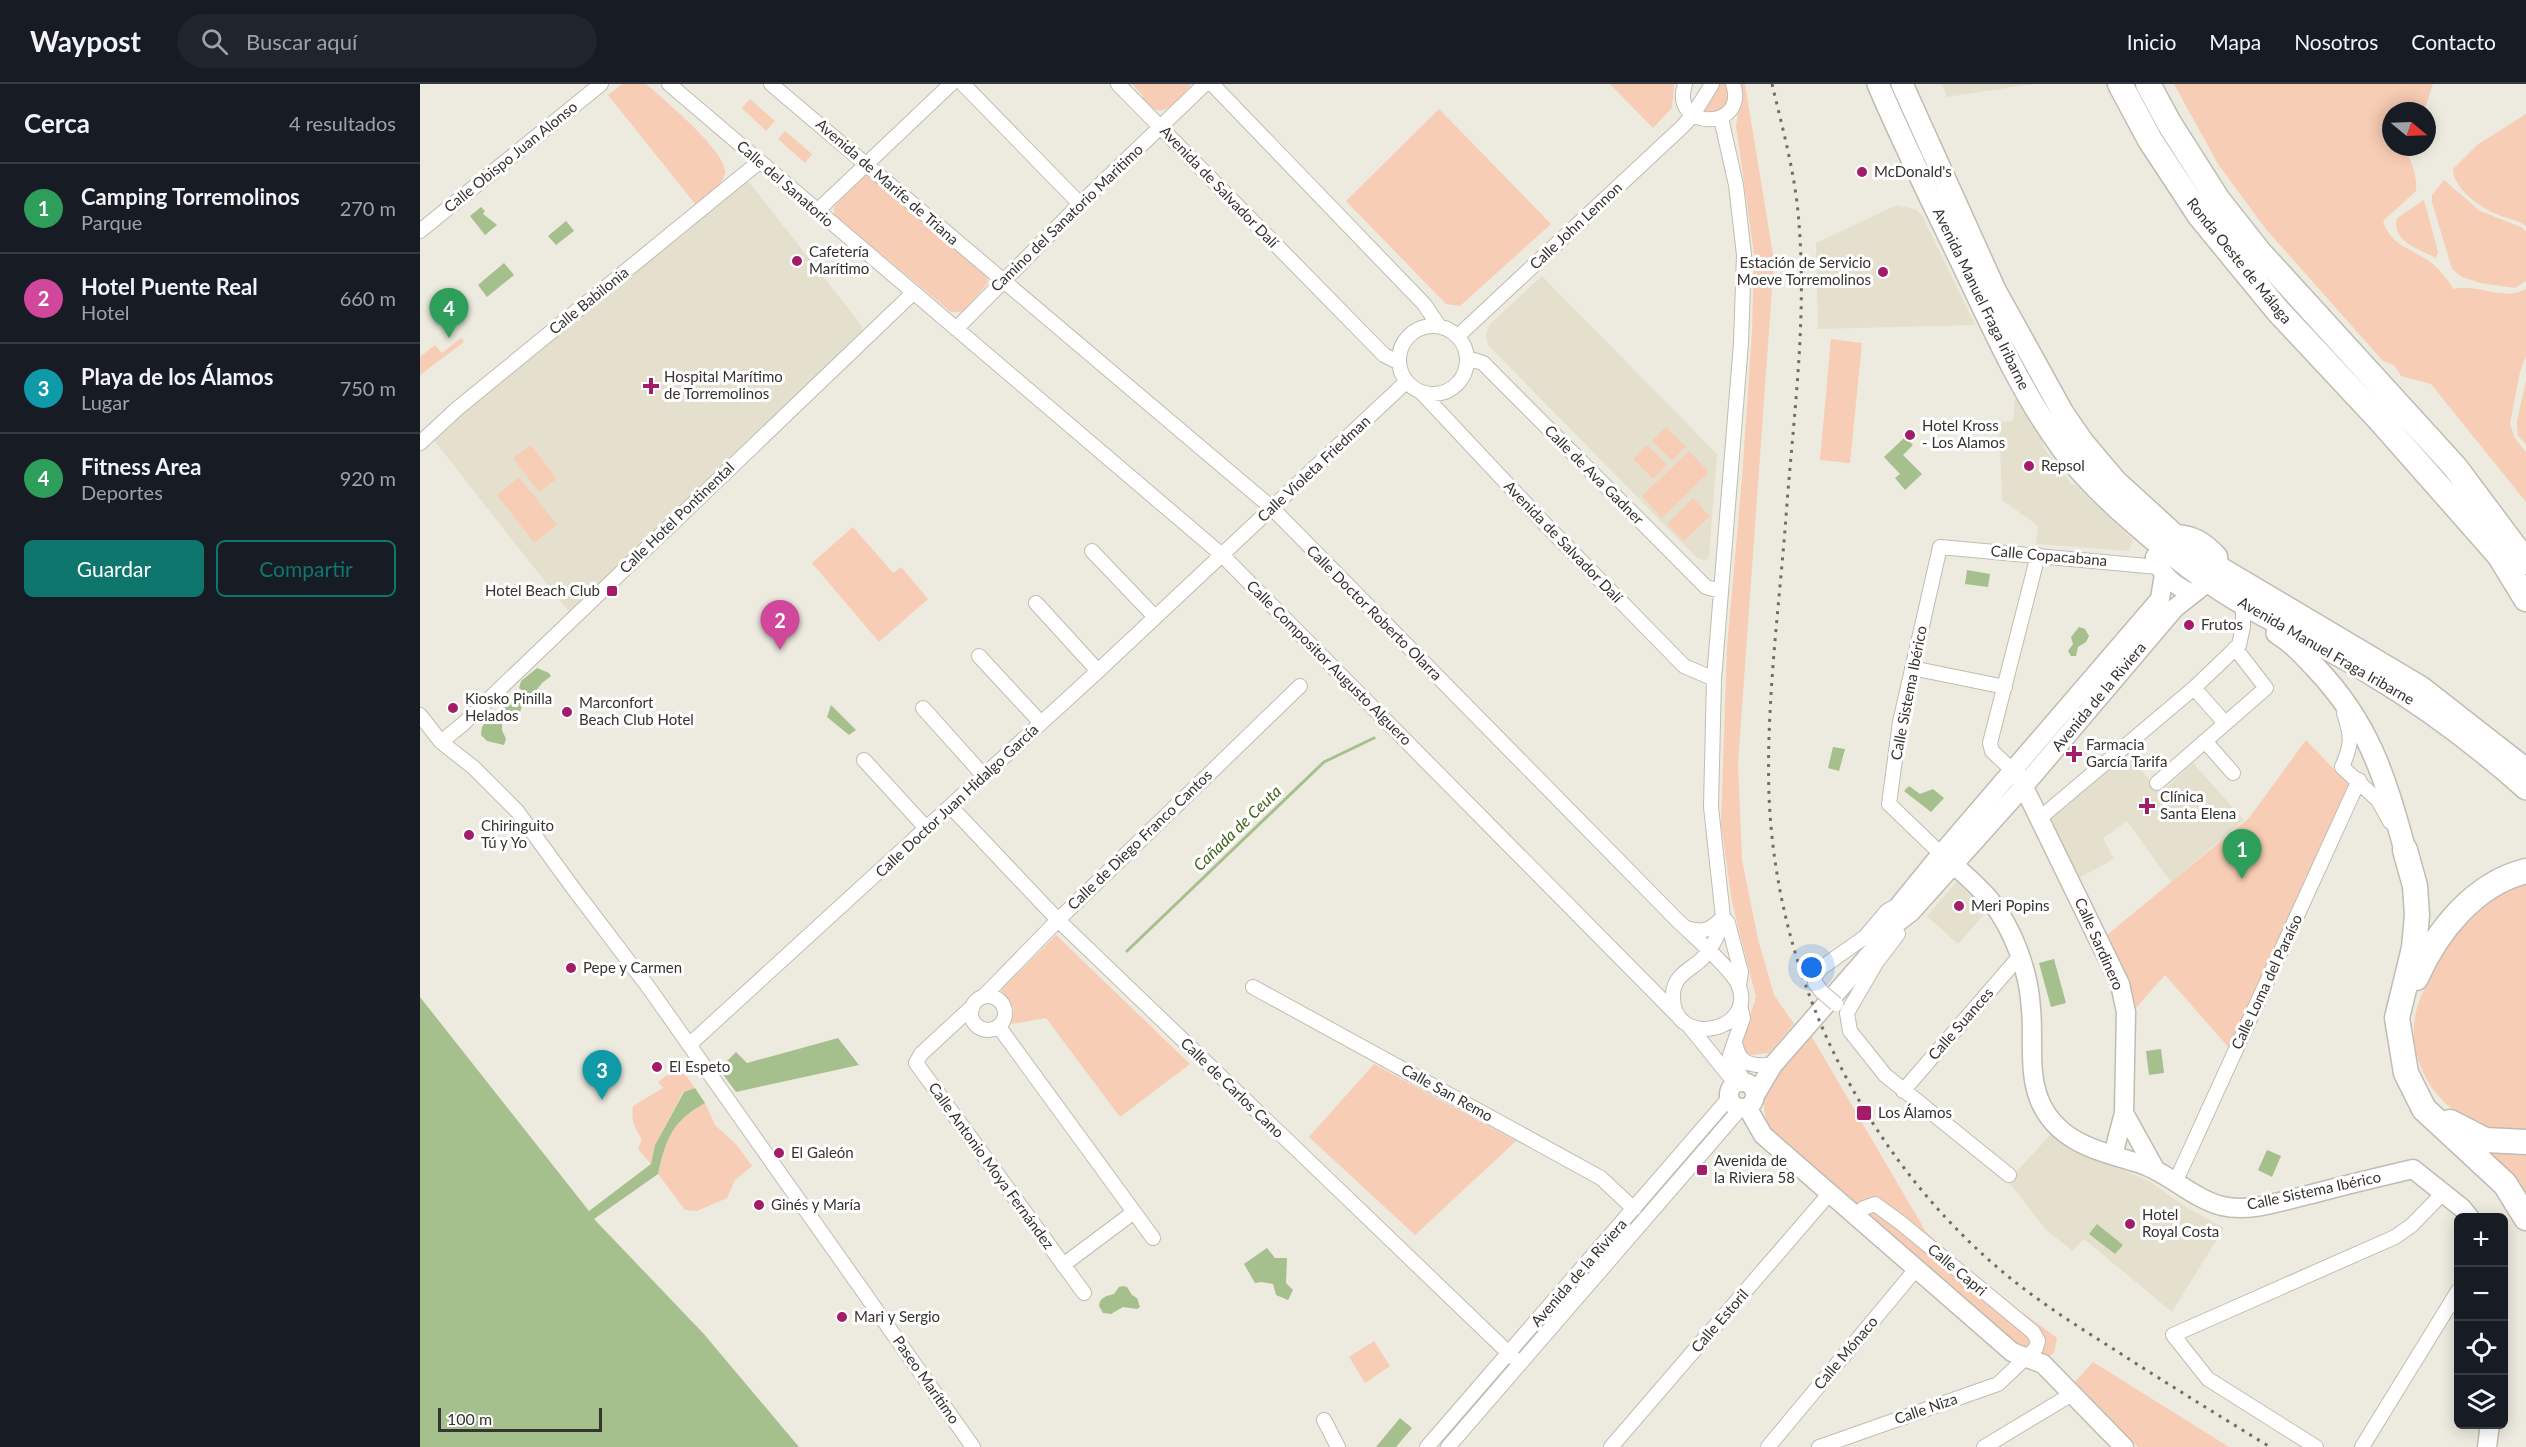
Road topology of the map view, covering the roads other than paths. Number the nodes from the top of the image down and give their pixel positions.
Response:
1 (601, 84) edge
2 (669, 84) edge
3 (771, 84) edge
4 (951, 84) edge
5 (963, 84) edge
6 (1118, 84) edge
7 (1205, 84) edge
8 (1212, 84) edge
9 (1685, 84) edge
10 (1712, 84) edge
11 (1733, 84) edge
12 (1864, 84) edge
13 (1878, 84) edge
14 (1902, 84) edge
15 (2120, 84) edge
16 (2148, 84) edge
17 (1888, 107) junction
18 (1693, 115) junction
19 (1721, 118) junction
20 (1161, 127) junction
21 (759, 162) junction
22 (867, 164) junction
23 (1080, 204) junction
24 (817, 212) junction
25 (420, 231) edge
26 (1002, 281) junction
27 (912, 294) junction
28 (1438, 326) junction
29 (956, 329) junction
30 (1458, 336) junction
31 (1467, 358) junction
32 (1398, 362) junction
33 (1406, 382) junction
34 (2368, 389) junction
35 (1421, 392) junction
36 (2389, 412) junction
37 (420, 443) edge
38 (2455, 467) junction
39 (1272, 508) junction
40 (2526, 536) edge
41 (2163, 545) junction
42 (1940, 548) joint
43 (1092, 551) dead end
44 (1222, 555) junction
45 (2038, 555) junction
46 (2526, 562) edge
47 (2209, 575) junction
48 (1721, 591) junction
49 (2162, 592) junction
50 (2228, 594) junction
51 (2526, 599) edge
52 (1036, 603) dead end
53 (2175, 608) junction
54 (2243, 610) junction
55 (1155, 617) junction
56 (2235, 648) junction
57 (979, 656) dead end
58 (1912, 668) junction
59 (1098, 671) junction
60 (1714, 679) junction
61 (1300, 686) dead end
62 (2004, 687) junction
63 (2335, 687) junction
64 (2194, 688) junction
65 (923, 708) dead end
66 (420, 715) edge
67 (1041, 723) junction
68 (2225, 723) junction
69 (2205, 741) junction
70 (441, 742) junction
71 (864, 760) dead end
72 (2526, 769) edge
73 (2012, 770) junction
74 (2233, 772) dead end
75 (984, 776) junction
76 (2359, 780) junction
77 (2157, 783) dead end
78 (2024, 786) junction
79 (2526, 789) edge
80 (951, 807) junction
81 (2040, 818) junction
82 (927, 829) junction
83 (2405, 850) junction
84 (1947, 859) junction
85 (2526, 871) edge
86 (1906, 908) junction
87 (1723, 917) junction
88 (1058, 920) junction
89 (1686, 928) junction
90 (1708, 951) junction
91 (2019, 957) junction
92 (1697, 964) junction
93 (1725, 968) junction
94 (1739, 985) junction
95 (1253, 987) dead end
96 (978, 1001) junction
97 (1739, 1004) junction
98 (1842, 1008) junction
99 (1686, 1023) junction
100 (999, 1027) junction
101 (2399, 1035) junction
102 (1736, 1037) junction
103 (689, 1045) junction
104 (1765, 1065) junction
105 (919, 1068) joint
106 (1903, 1090) junction
107 (1743, 1093) junction
108 (2418, 1096) junction
109 (2124, 1113) junction
110 (2526, 1142) edge
111 (2113, 1155) junction
112 (2155, 1169) junction
113 (2009, 1175) dead end
114 (2175, 1184) junction
115 (2443, 1193) junction
116 (1829, 1194) junction
117 (1634, 1209) junction
118 (1134, 1212) junction
119 (2465, 1213) edge
120 (1854, 1216) junction
121 (2526, 1218) edge
122 (1153, 1238) dead end
123 (1063, 1264) junction
124 (1916, 1269) junction
125 (1084, 1293) dead end
126 (2454, 1298) edge
127 (2025, 1357) junction
128 (1515, 1359) junction
129 (2072, 1394) junction
130 (1324, 1420) dead end
131 (2489, 1429) edge
132 (1775, 1444) edge
133 (973, 1447) edge
134 (1338, 1447) edge
135 (1427, 1447) edge
136 (1448, 1447) edge
137 (1611, 1447) edge
138 (1818, 1447) edge
139 (1984, 1447) edge
140 (2124, 1447) edge
141 (2316, 1447) edge
142 (2362, 1447) edge
143 (2487, 1447) edge

1 - 25 street, Calle Obispo Juan Alonso
2 - 21 street, Calle del Sanatorio
3 - 22 street, Avenida de Marife de Triana
4 - 22 street
5 - 23 street
6 - 20 street, Avenida de Salvador Dalí
7 - 20 street, Camino del Sanatorio Maritimo
8 - 28 street
9 - 18 street
10 - 18 street, Calle John Lennon
11 - 19 street
12 - 17 main road
13 - 17 main road, Avenida Manuel Fraga Iribarne
14 - 41 main road, Avenida Manuel Fraga Iribarne
15 - 34 highway, Ronda Oeste de Málaga
16 - 34 highway, Ronda Oeste de Málaga
17 - 41 main road, Avenida Manuel Fraga Iribarne
18 - 19 street
18 - 30 street, Calle John Lennon
19 - 48 street
20 - 23 street, Camino del Sanatorio Maritimo
20 - 32 street, Avenida de Salvador Dalí
21 - 24 street, Calle del Sanatorio
21 - 37 street, Calle Babilonia
22 - 24 street
22 - 26 street, Avenida de Marife de Triana
23 - 26 street, Camino del Sanatorio Maritimo
24 - 27 street, Calle del Sanatorio
26 - 29 street, Camino del Sanatorio Maritimo
26 - 39 street, Calle Doctor Roberto Olarra
27 - 29 street, Calle del Sanatorio
27 - 70 street, Calle Hotel Pontinental
28 - 30 street
28 - 32 street
29 - 44 street, Calle Compositor Augusto Alguero
30 - 31 street
31 - 35 street
31 - 48 street, Calle de Ava Gadner
32 - 33 street
33 - 35 street
33 - 39 street, Calle Violeta Friedman
34 - 36 highway
35 - 60 street, Avenida de Salvador Dalí
36 - 38 highway
36 - 51 highway
38 - 40 highway
38 - 46 highway
39 - 44 street, Calle Violeta Friedman
39 - 89 street, Calle Doctor Roberto Olarra
41 - 45 street, Calle Copacabana
41 - 47 main road
41 - 47 street
41 - 49 street, Avenida de la Riviera
42 - 45 street, Calle Copacabana
42 - 58 street, Calle Sistema Ibérico
43 - 55 street
44 - 55 street, Calle Doctor Juan Hidalgo García
44 - 99 street, Calle Compositor Augusto Alguero
45 - 62 street
47 - 50 main road, Avenida Manuel Fraga Iribarne
47 - 53 street, Avenida de la Riviera
47 - 72 main road, Avenida Manuel Fraga Iribarne
48 - 60 street
49 - 53 street
49 - 73 street, Avenida de la Riviera
50 - 54 main road
50 - 79 main road, Avenida Manuel Fraga Iribarne
52 - 59 street
53 - 78 street, Avenida de la Riviera
54 - 56 street
54 - 63 main road
55 - 59 street, Calle Doctor Juan Hidalgo García
56 - 64 street
56 - 68 street
57 - 67 street
58 - 62 street
58 - 84 street, Calle Sistema Ibérico
59 - 67 street, Calle Doctor Juan Hidalgo García
60 - 87 street
61 - 88 street, Calle de Diego Franco Cantos
62 - 73 street
63 - 76 street
63 - 83 main road
64 - 68 street
64 - 81 street
65 - 75 street
66 - 70 street, Paseo Marítimo
67 - 75 street, Calle Doctor Juan Hidalgo García
68 - 69 street
69 - 74 street
69 - 77 street
70 - 103 street, Paseo Marítimo
71 - 82 street
73 - 78 street
73 - 84 street, Avenida de la Riviera
75 - 80 street, Calle Doctor Juan Hidalgo García
76 - 83 street
76 - 114 street, Calle Loma del Paraíso
78 - 81 street, Calle Sardinero
78 - 84 street, Avenida de la Riviera
80 - 82 street, Calle Doctor Juan Hidalgo García
80 - 88 street, Calle de Carlos Cano
81 - 109 street, Calle Sardinero
82 - 103 street, Calle Doctor Juan Hidalgo García
83 - 101 highway
84 - 86 street, Avenida de la Riviera
84 - 91 street, Calle Sistema Ibérico
85 - 101 highway
86 - 98 street
86 - 98 street, bridge
86 - 104 street, Avenida de la Riviera
86 - 107 street, Avenida de la Riviera
87 - 89 street
87 - 90 street
87 - 94 street
88 - 96 street, Calle de Diego Franco Cantos
88 - 128 street, Calle de Carlos Cano
89 - 90 street, Calle Doctor Roberto Olarra
90 - 92 street
90 - 93 street, Calle Doctor Roberto Olarra
91 - 106 street, Calle Suances
91 - 111 street, Calle Sistema Ibérico
92 - 93 street
92 - 99 street
93 - 94 street
94 - 97 street
95 - 117 street, Calle San Remo
96 - 100 street
96 - 100 street
96 - 105 street, Calle de Diego Franco Cantos
97 - 99 street
97 - 102 street
98 - 106 street
99 - 107 street, Calle Compositor Augusto Alguero
100 - 118 street
101 - 108 highway
102 - 104 street
102 - 107 street
103 - 133 street, Paseo Marítimo
104 - 107 street, Avenida de la Riviera
105 - 123 street, Calle Antonio Moya Fernández
106 - 113 street
107 - 116 street, Calle Capri
107 - 117 street, Avenida de la Riviera
107 - 128 street, Avenida de la Riviera
108 - 110 highway
108 - 121 highway
109 - 111 street, Calle Sardinero
109 - 112 street
111 - 112 street, Calle Sistema Ibérico
112 - 114 street, Calle Sistema Ibérico
114 - 115 street, Calle Sistema Ibérico
115 - 119 street, Calle Sistema Ibérico
115 - 141 street
116 - 120 street, Calle Capri
116 - 137 street, Calle Estoril
117 - 128 street, Avenida de la Riviera
118 - 122 street
118 - 123 street, Calle Antonio Moya Fernández
120 - 124 street, Calle Capri
120 - 127 street, Calle Capri
123 - 125 street, Calle Antonio Moya Fernández
124 - 127 street, Calle Capri
124 - 132 street, Calle Mónaco
126 - 142 street
127 - 129 street, Calle Capri
127 - 138 street, Calle Niza
128 - 135 street, Avenida de la Riviera
128 - 136 street, Avenida de la Riviera
129 - 139 street
129 - 140 street, Calle Capri
130 - 134 street
131 - 143 street

